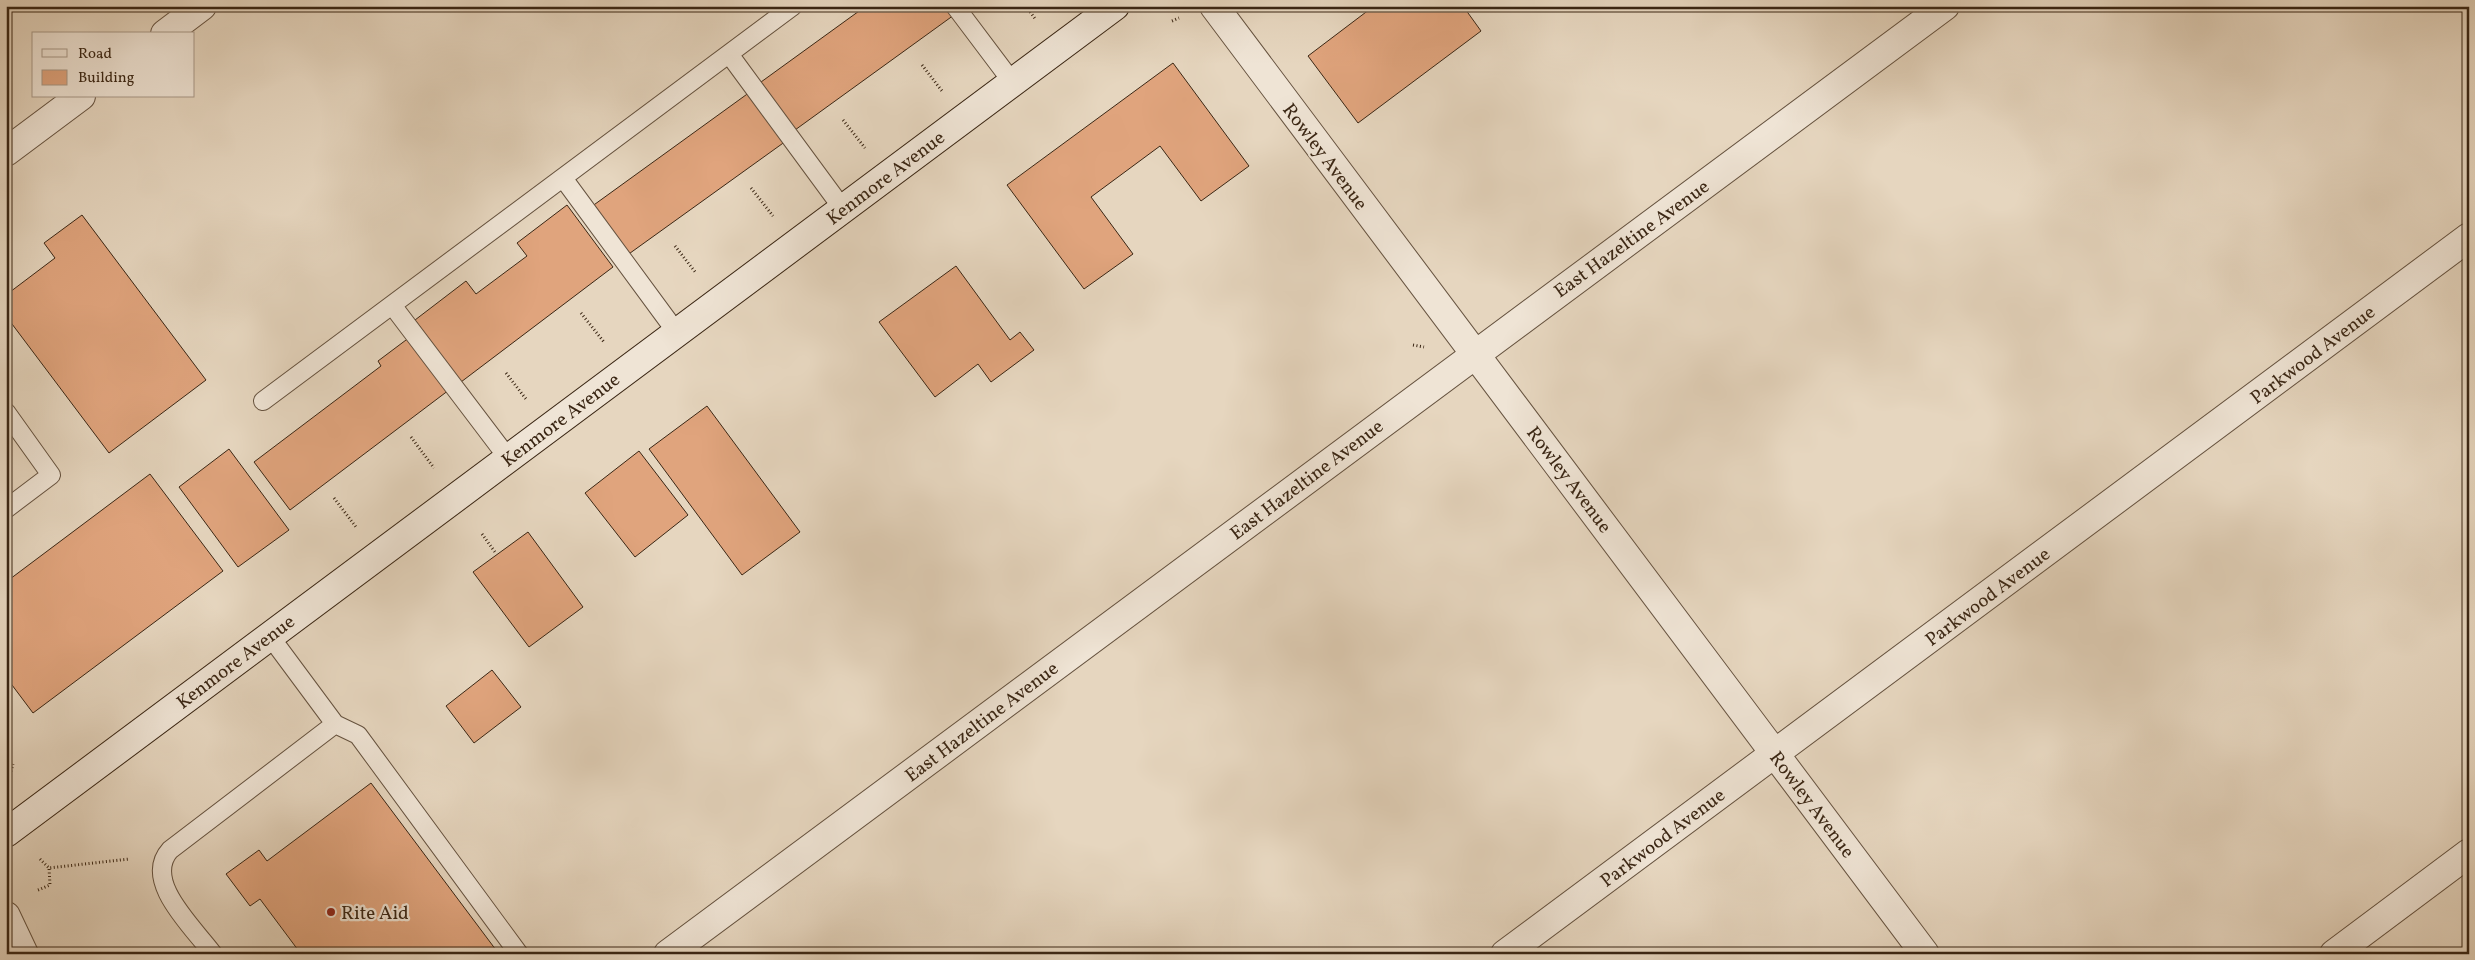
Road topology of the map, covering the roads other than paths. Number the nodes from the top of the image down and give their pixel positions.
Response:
1 (202, 6) edge
2 (793, 6) edge
3 (955, 6) edge
4 (1115, 6) edge
5 (1214, 6) edge
6 (1945, 6) edge
7 (168, 32) edge
8 (729, 54) junction
9 (1013, 83) junction
10 (78, 98) edge
11 (6, 152) edge
12 (562, 178) junction
13 (843, 209) junction
14 (2469, 237) edge
15 (392, 305) junction
16 (677, 332) junction
17 (1475, 353) junction
18 (263, 401) dead end
19 (6, 412) edge
20 (508, 458) junction
21 (6, 509) edge
22 (269, 635) junction
23 (335, 724) junction
24 (1775, 754) junction
25 (6, 833) edge
26 (2469, 854) edge
27 (6, 916) edge
28 (24, 954) edge
29 (213, 954) edge
30 (519, 954) edge
31 (668, 954) edge
32 (1505, 954) edge
33 (1925, 954) edge
34 (2334, 954) edge

1 - 7 street
2 - 8 lane
3 - 9 lane
4 - 9 street, Kenmore Avenue
5 - 17 street, Rowley Avenue
6 - 17 street, East Hazeltine Avenue
8 - 12 lane
8 - 13 lane
9 - 13 street, Kenmore Avenue
10 - 11 street
12 - 15 lane
12 - 16 lane
13 - 16 street, Kenmore Avenue
14 - 24 street, Parkwood Avenue
15 - 18 lane
15 - 20 lane
16 - 20 street, Kenmore Avenue
17 - 24 street, Rowley Avenue
17 - 31 street, East Hazeltine Avenue
19 - 21 lane
20 - 22 street, Kenmore Avenue
22 - 23 lane
22 - 25 street, Kenmore Avenue
23 - 29 lane
23 - 30 lane
24 - 32 street, Parkwood Avenue
24 - 33 street, Rowley Avenue
26 - 34 street
27 - 28 street

